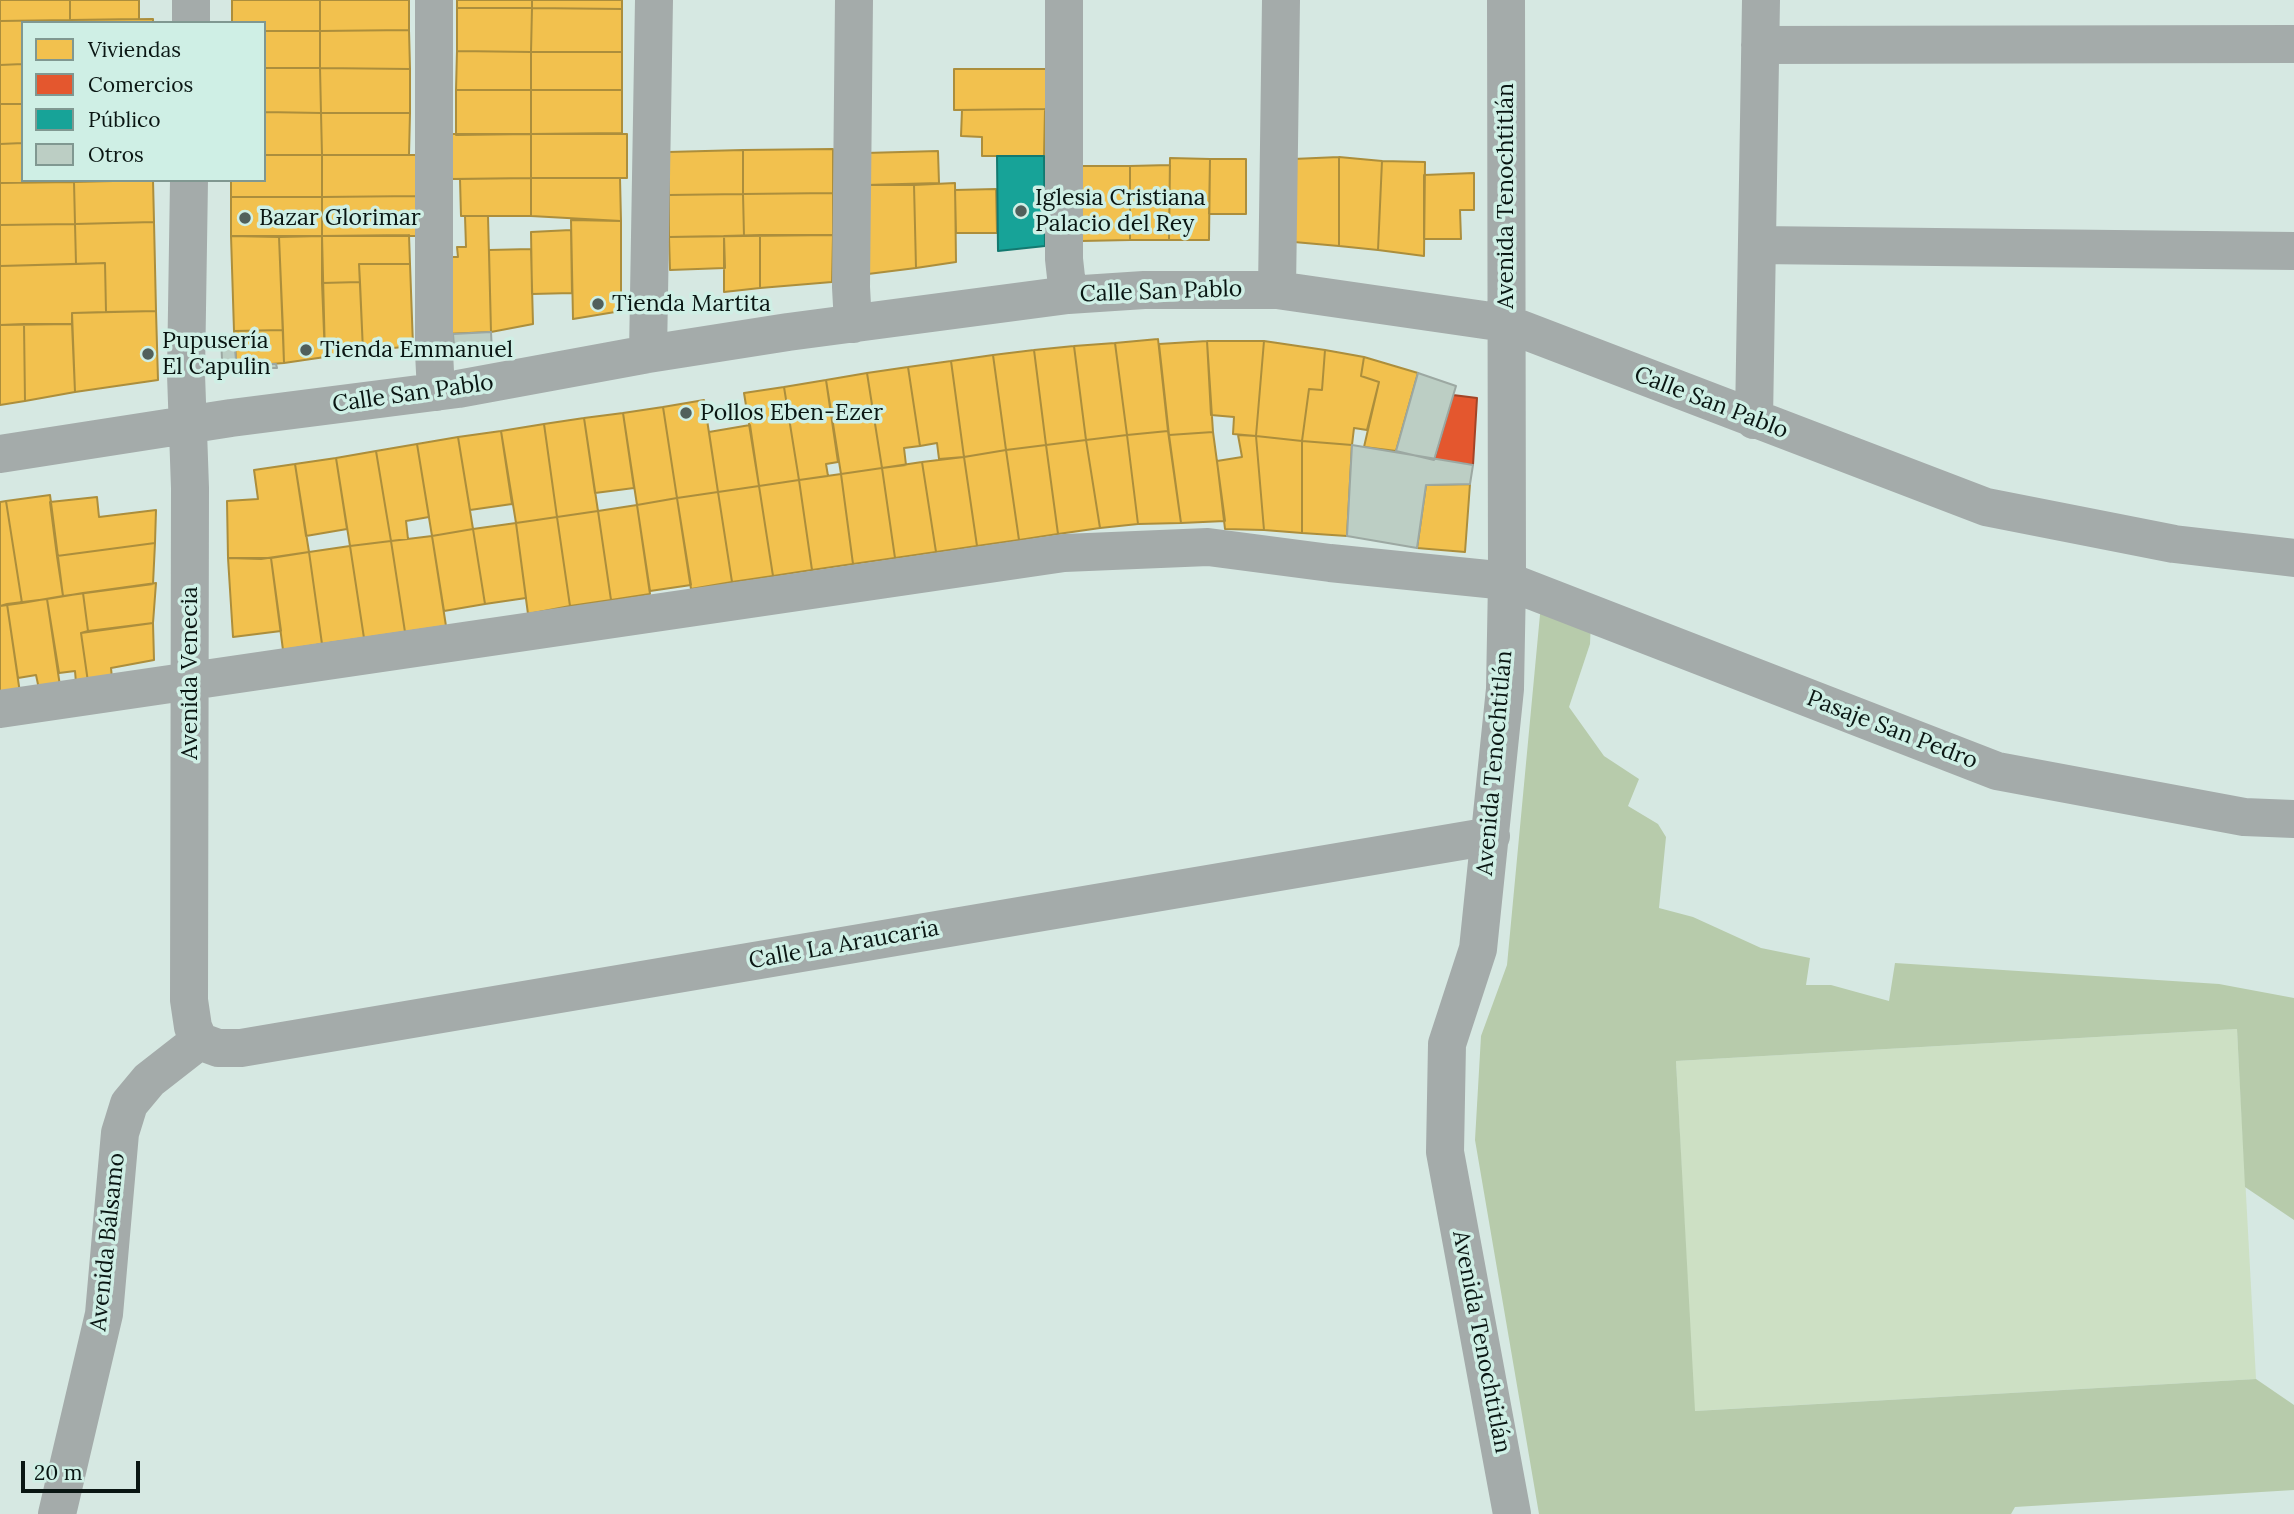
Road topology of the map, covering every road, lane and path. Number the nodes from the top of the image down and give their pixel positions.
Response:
1 (191, 0) edge
2 (434, 0) edge
3 (654, 0) edge
4 (854, 0) edge
5 (1064, 0) edge
6 (1281, 0) edge
7 (1506, 0) edge
8 (1761, 0) edge
9 (191, 21) edge
10 (2294, 44) edge
11 (1760, 45) junction
12 (188, 182) edge
13 (1757, 245) junction
14 (2294, 251) edge
15 (1278, 290) junction
16 (1068, 295) junction
17 (1505, 323) junction
18 (853, 324) junction
19 (648, 354) junction
20 (436, 392) junction
21 (1754, 420) junction
22 (188, 424) junction
23 (0, 454) edge
24 (2294, 558) edge
25 (1507, 581) junction
26 (190, 682) junction
27 (0, 709) edge
28 (2294, 819) edge
29 (1491, 836) junction
30 (199, 1041) junction
31 (57, 1514) edge
32 (1512, 1514) edge

1 - 9 street
2 - 20 street
3 - 19 street
4 - 18 street
5 - 16 street
6 - 15 street
7 - 17 street, Avenida Tenochtitlán
8 - 11 street
10 - 11 street
11 - 13 street
12 - 22 street, Avenida Venecia
13 - 14 street
13 - 21 street
15 - 16 street, Calle San Pablo
15 - 17 street, Calle San Pablo
16 - 18 street, Calle San Pablo
17 - 21 street, Calle San Pablo
17 - 25 street, Avenida Tenochtitlán
18 - 19 street, Calle San Pablo
19 - 20 street, Calle San Pablo
20 - 22 street, Calle San Pablo
21 - 24 street, Calle San Pablo
22 - 23 street, Calle San Pablo
22 - 26 street, Avenida Venecia
25 - 26 street, Pasaje San Pedro
25 - 28 street, Pasaje San Pedro
25 - 29 street, Avenida Tenochtitlán
26 - 27 street, Pasaje San Pedro
26 - 30 street, Avenida Venecia
29 - 30 street, Calle La Araucaria
29 - 32 street, Avenida Tenochtitlán
30 - 31 street, Avenida Bálsamo

